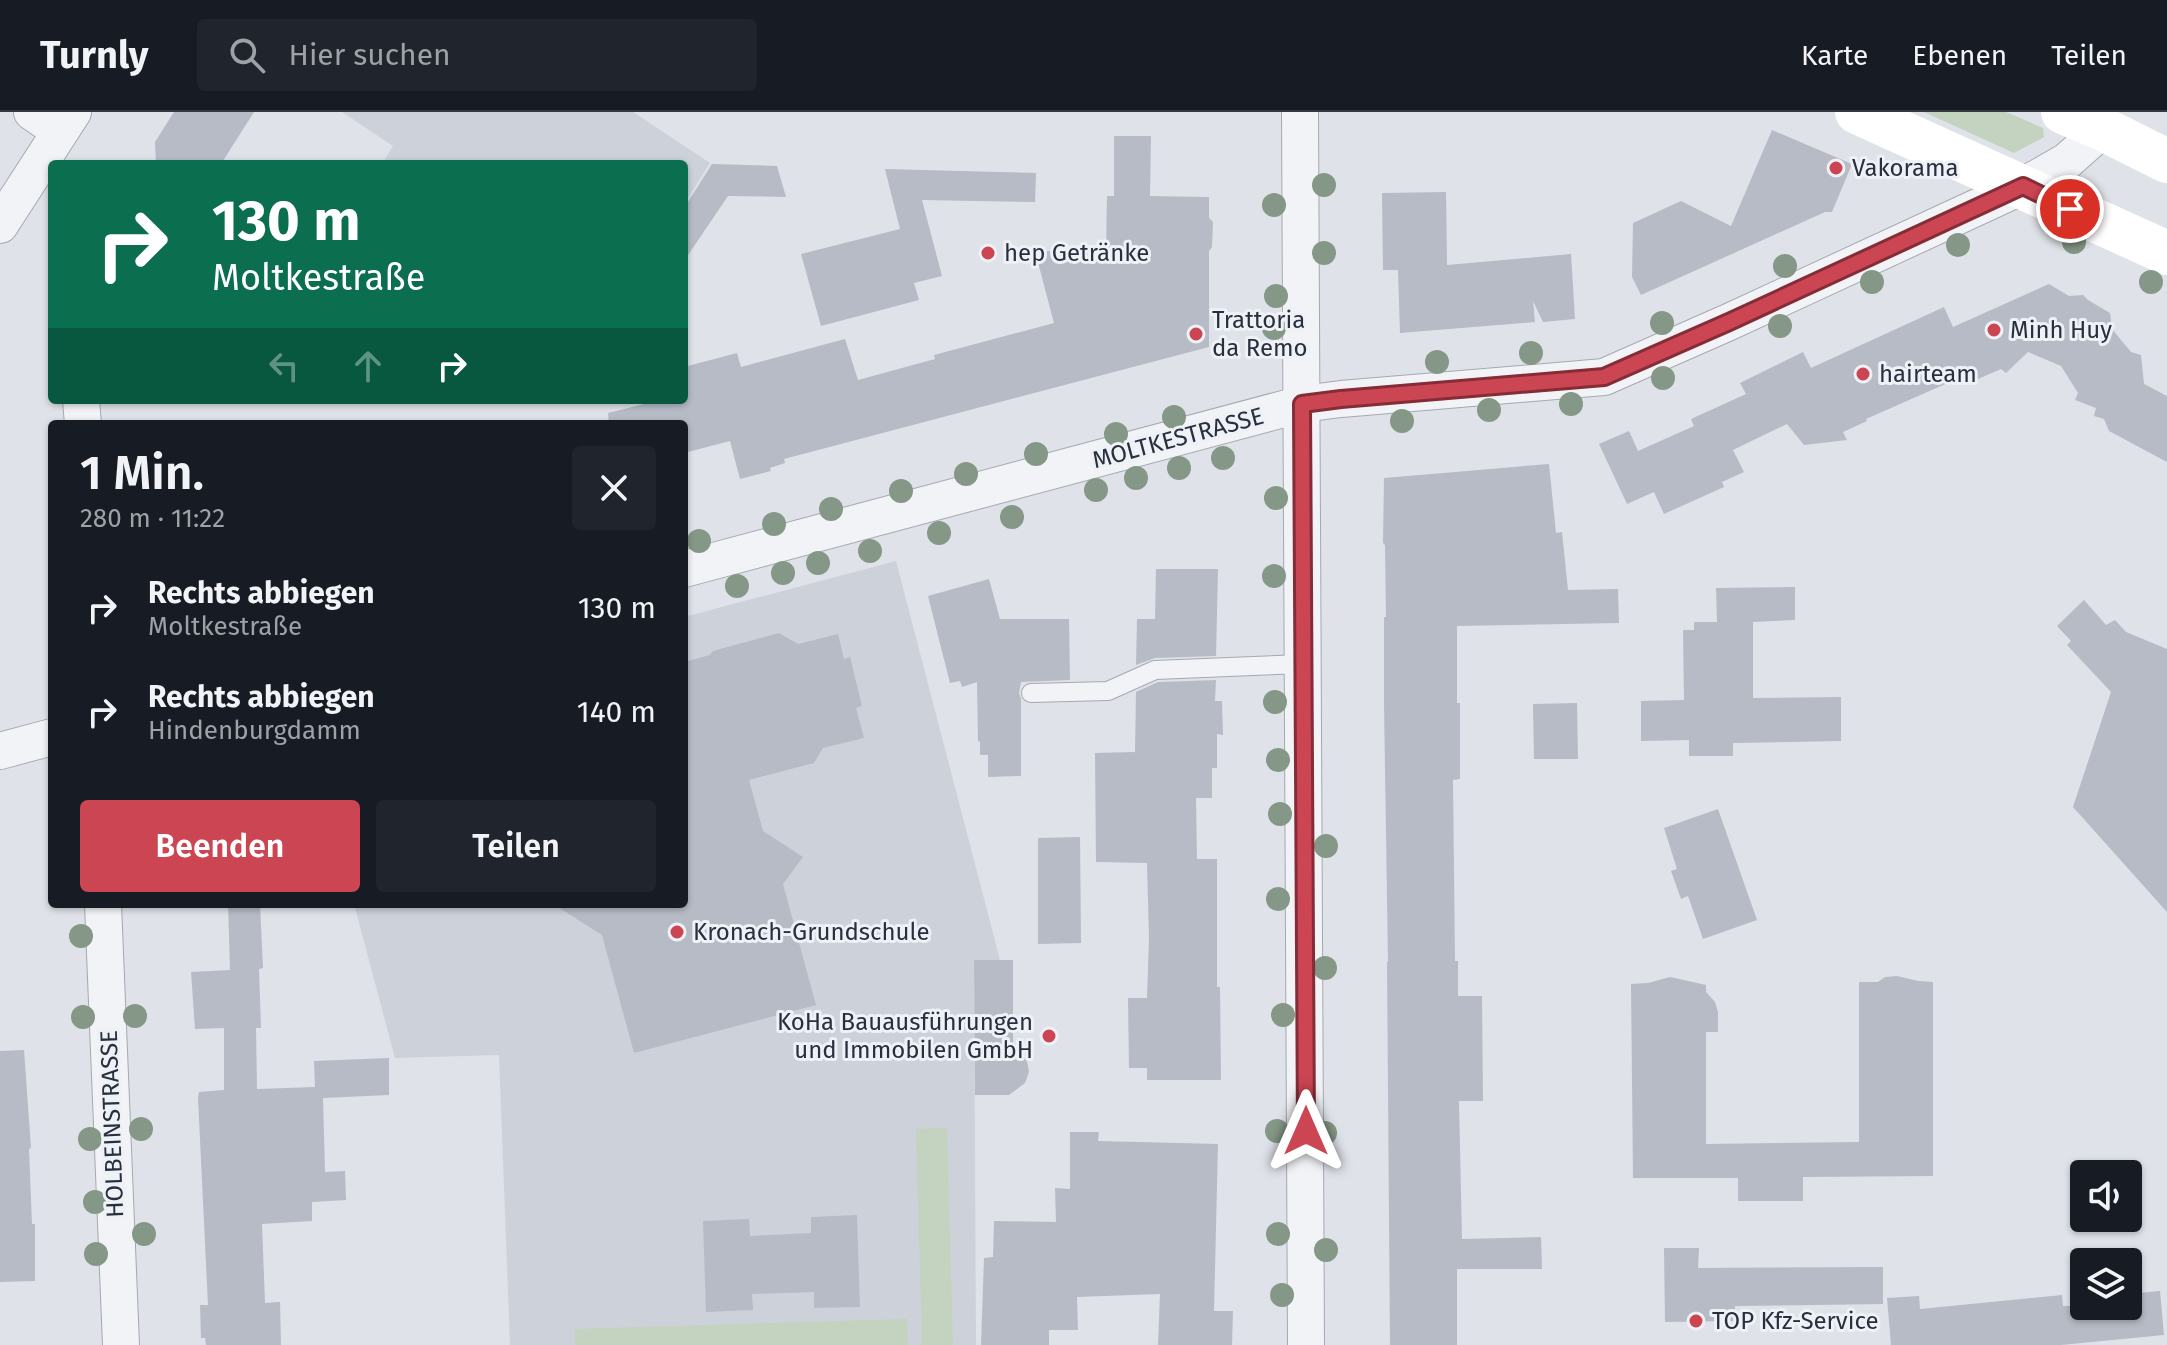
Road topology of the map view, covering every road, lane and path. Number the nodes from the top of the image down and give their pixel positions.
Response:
1 (1300, 112) edge
2 (1857, 112) edge
3 (2063, 112) edge
4 (2110, 121) edge
5 (58, 130) edge
6 (2167, 161) edge
7 (2023, 186) junction
8 (0, 225) edge
9 (2167, 253) edge
10 (1302, 404) junction
11 (688, 568) edge
12 (1303, 664) junction
13 (1031, 693) dead end
14 (48, 738) edge
15 (0, 751) edge
16 (103, 908) edge
17 (121, 1345) edge
18 (1306, 1345) edge

1 - 10 street
2 - 7 main road
3 - 4 main road
4 - 6 main road
4 - 7 street, MOLTKESTRASSE
5 - 8 street
7 - 9 main road
7 - 10 street, MOLTKESTRASSE
10 - 11 street, MOLTKESTRASSE
10 - 12 street
12 - 13 lane
12 - 18 street
14 - 15 street
16 - 17 street, HOLBEINSTRASSE

